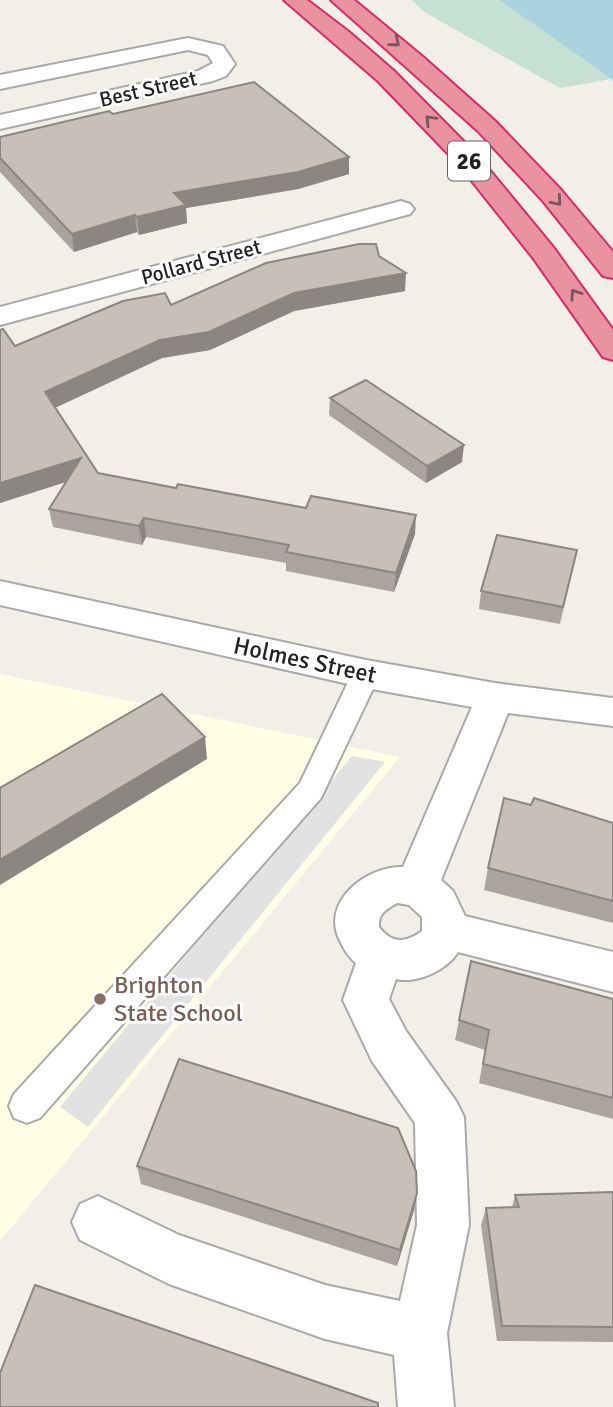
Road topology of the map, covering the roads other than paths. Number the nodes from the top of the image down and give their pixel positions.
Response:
1 (294, 0) edge
2 (341, 0) edge
3 (0, 82) edge
4 (0, 122) edge
5 (401, 209) dead end
6 (613, 270) edge
7 (0, 316) edge
8 (613, 351) edge
9 (0, 593) edge
10 (366, 674) junction
11 (495, 696) junction
12 (613, 712) edge
13 (416, 888) junction
14 (445, 930) junction
15 (381, 957) junction
16 (613, 972) edge
17 (27, 1106) dead end
18 (98, 1222) dead end
19 (420, 1333) junction
20 (433, 1406) edge

8 -> 1 highway, 26
2 -> 6 highway, 26
3 - 4 street, Best Street
5 - 7 street, Pollard Street
9 - 10 street, Holmes Street
10 - 11 street, Holmes Street
10 - 17 lane
11 - 12 street, Holmes Street
11 - 13 street
13 - 14 street
13 - 15 street
14 - 15 street
14 - 16 street
15 - 19 street
18 - 19 street
19 - 20 street

